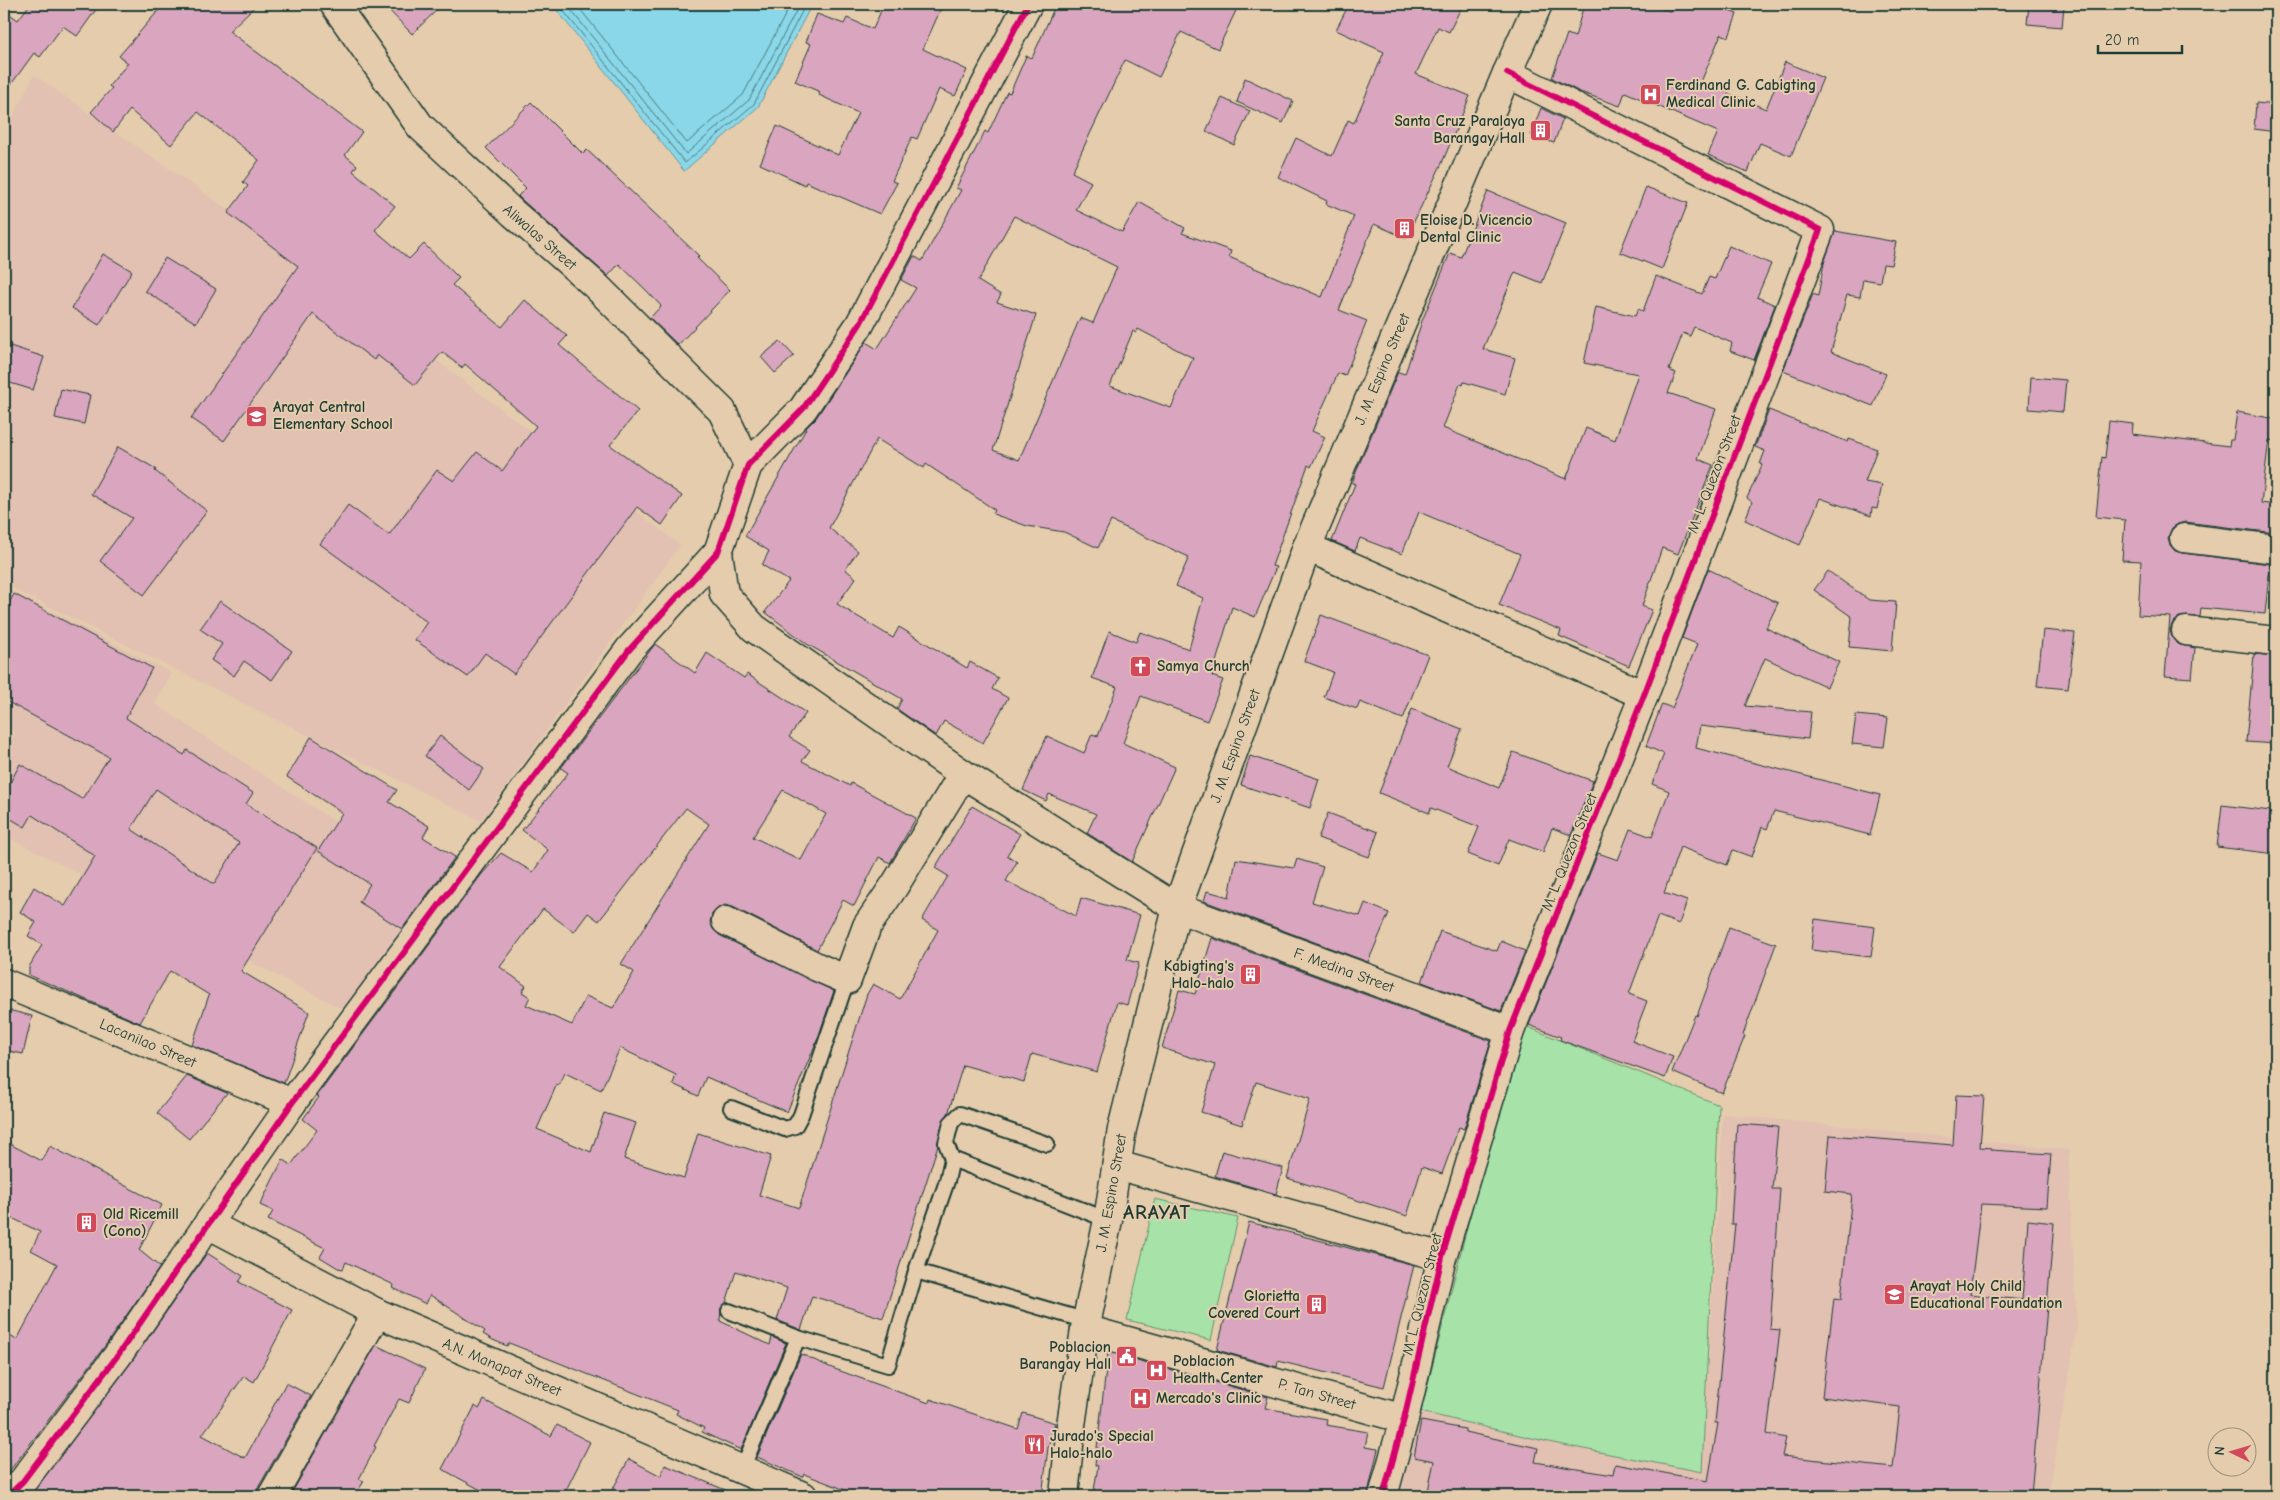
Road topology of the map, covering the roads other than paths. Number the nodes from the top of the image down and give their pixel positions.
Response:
1 (334, 4) edge
2 (1028, 4) edge
3 (1538, 4) edge
4 (1507, 73) junction
5 (748, 465) junction
6 (2184, 538) dead end
7 (1307, 547) junction
8 (2276, 549) edge
9 (718, 552) junction
10 (2186, 631) dead end
11 (2276, 641) edge
12 (1644, 695) junction
13 (963, 774) junction
14 (1177, 908) junction
15 (726, 921) dead end
16 (847, 980) junction
17 (4, 983) edge
18 (1510, 1031) junction
19 (292, 1103) junction
20 (731, 1108) dead end
21 (1047, 1144) dead end
22 (952, 1159) junction
23 (1117, 1165) junction
24 (1108, 1220) junction
25 (208, 1224) junction
26 (1442, 1257) junction
27 (916, 1271) junction
28 (729, 1311) dead end
29 (377, 1313) junction
30 (1086, 1325) junction
31 (798, 1338) junction
32 (1404, 1419) junction
33 (742, 1469) junction
34 (776, 1491) edge
35 (8, 1496) edge
36 (272, 1496) edge
37 (803, 1496) edge
38 (1064, 1496) edge
39 (1383, 1496) edge

1 - 5 street, Aliwalas Street
2 - 5 street
3 - 4 street, J. M. Espino Street
4 - 7 street, J. M. Espino Street
4 - 12 street, M. L. Quezon Street
5 - 9 street
6 - 8 street
7 - 12 street
7 - 14 street, J. M. Espino Street
9 - 13 street, F. Medina Street
9 - 19 street
10 - 11 street
12 - 18 street, M. L. Quezon Street
13 - 14 street, F. Medina Street
13 - 16 street
14 - 18 street, F. Medina Street
14 - 23 street, J. M. Espino Street
15 - 16 street
16 - 20 lane
17 - 19 street, Lacanilao Street
18 - 26 street, M. L. Quezon Street
19 - 25 street
21 - 22 lane
22 - 24 lane
22 - 27 lane
23 - 24 street, J. M. Espino Street
23 - 26 street
24 - 30 street, J. M. Espino Street
25 - 29 street, A.N. Manapat Street
25 - 35 street
26 - 32 street, M. L. Quezon Street
27 - 30 lane
27 - 31 lane
28 - 31 lane
29 - 33 street, A.N. Manapat Street
29 - 36 street
30 - 32 street, P. Tan Street
30 - 38 street, J. M. Espino Street
31 - 33 lane
32 - 39 street, M. L. Quezon Street
33 - 34 street, A.N. Manapat Street
34 - 37 street, A.N. Manapat Street

